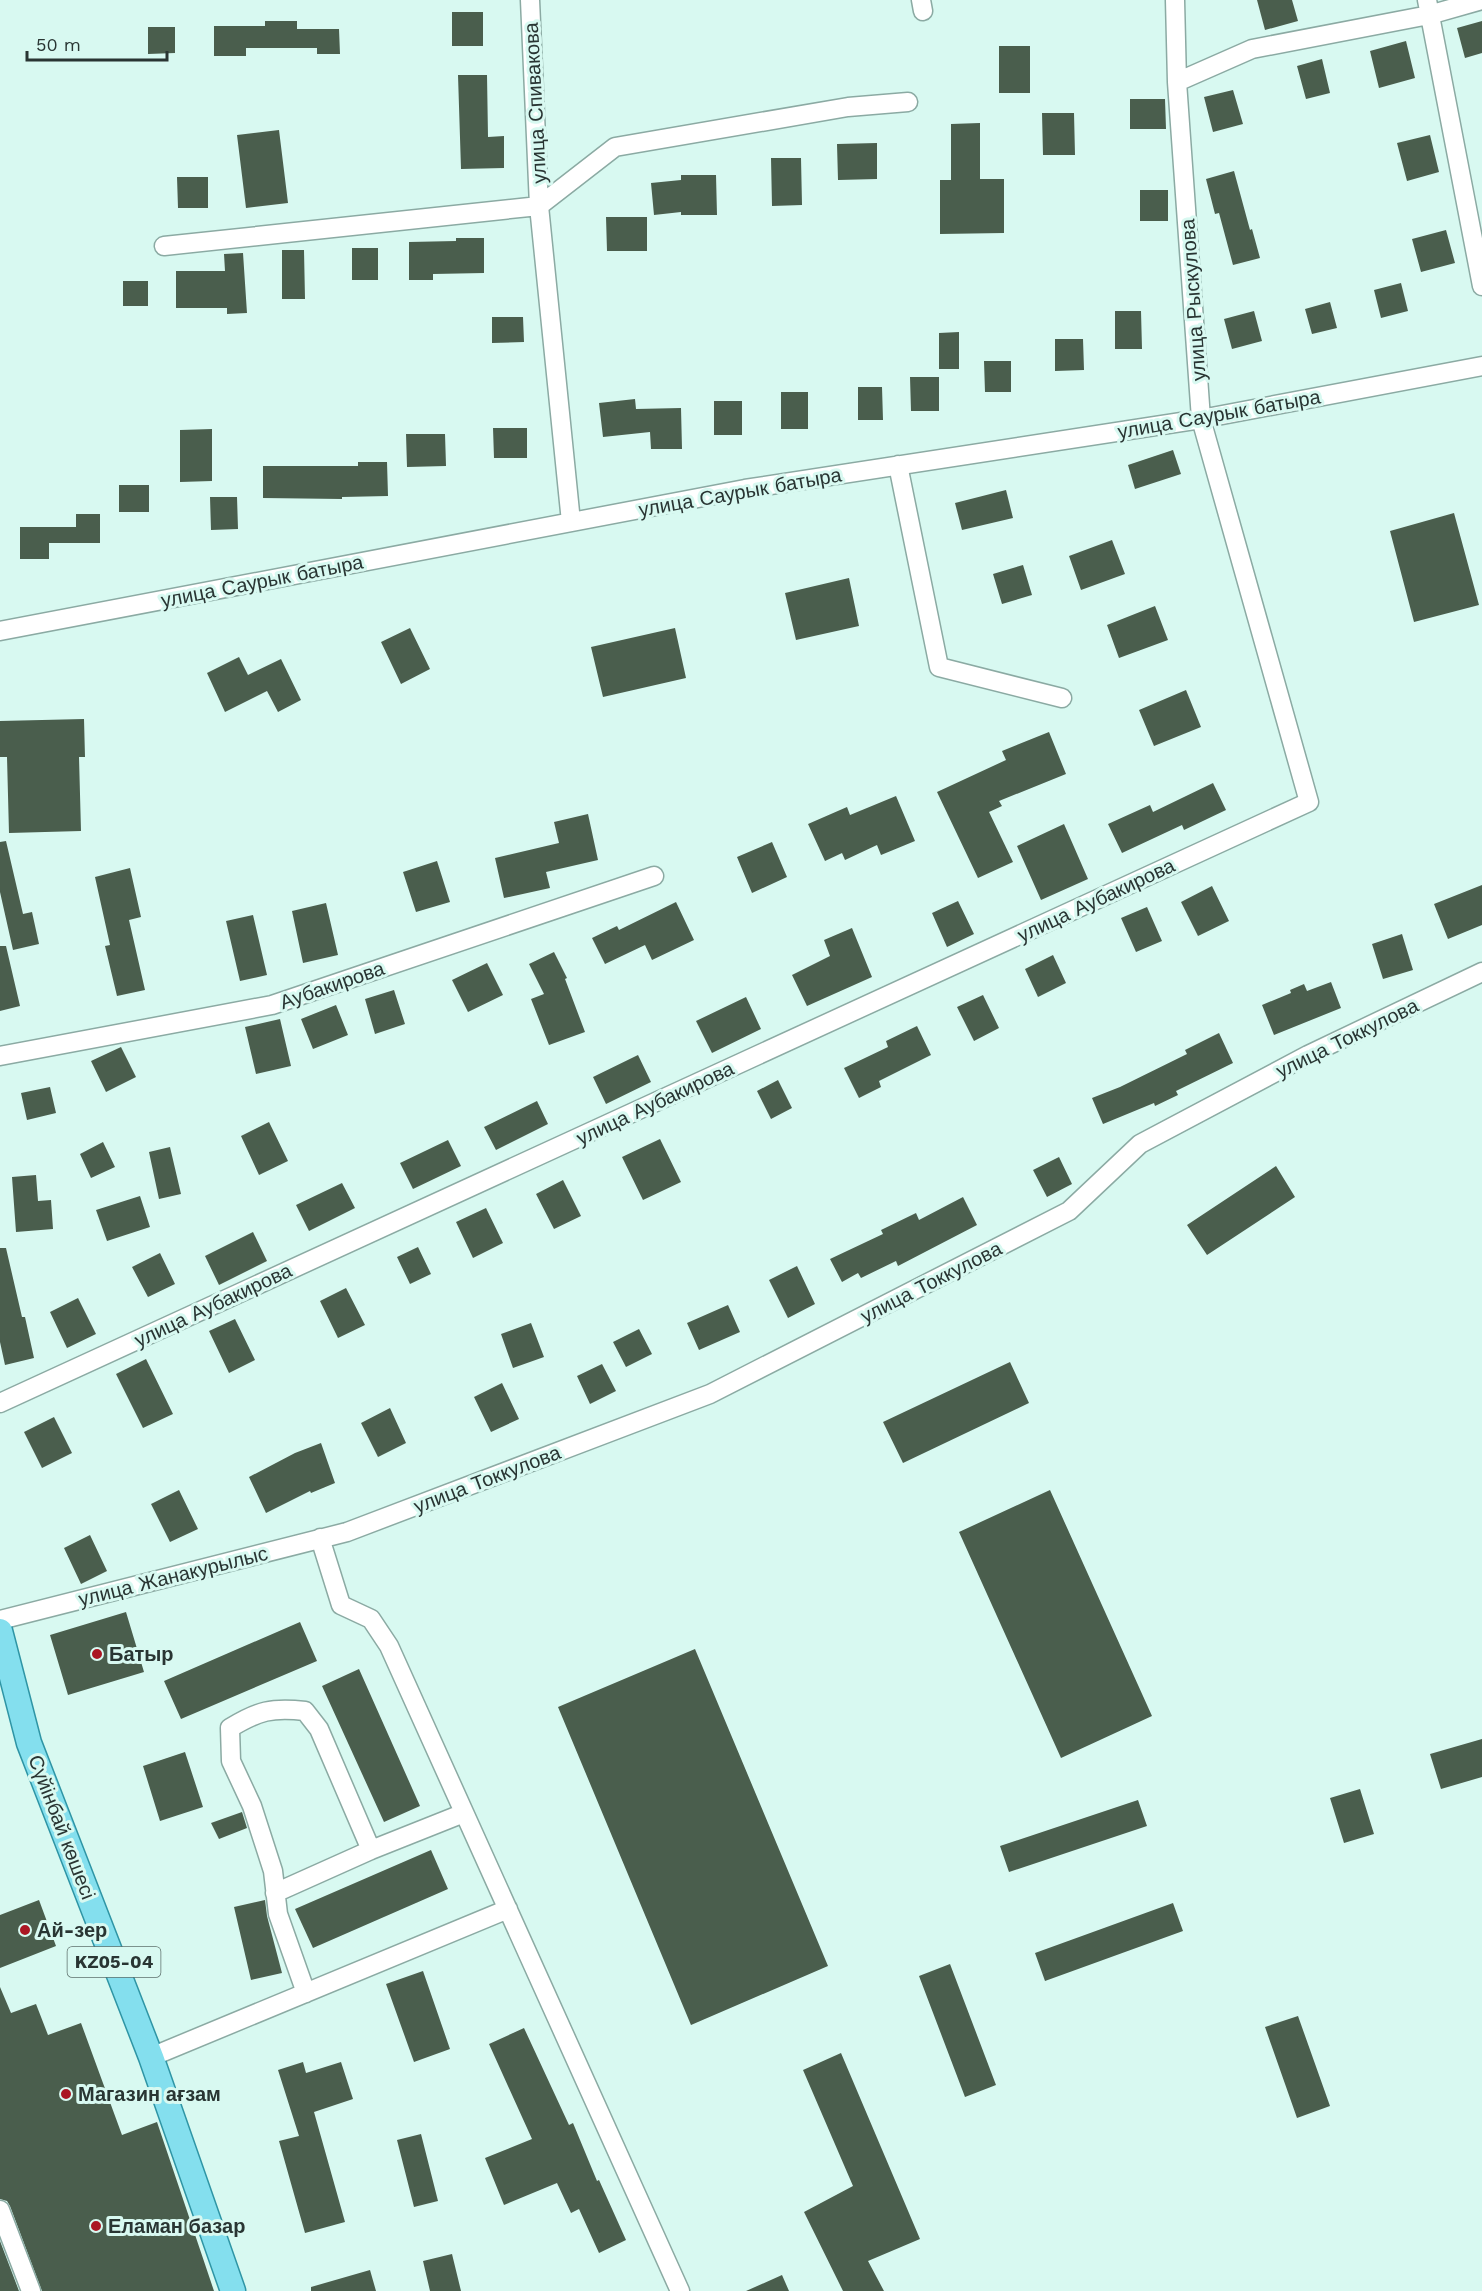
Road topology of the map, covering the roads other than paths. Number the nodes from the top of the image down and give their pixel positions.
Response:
1 (530, 0) edge
2 (1175, 0) edge
3 (1482, 0) edge
4 (1428, 8) edge
5 (1177, 82) junction
6 (908, 102) dead end
7 (539, 206) junction
8 (164, 246) dead end
9 (1482, 286) edge
10 (1482, 366) edge
11 (1201, 419) junction
12 (898, 465) junction
13 (571, 522) junction
14 (0, 631) edge
15 (1062, 698) dead end
16 (1309, 802) joint
17 (654, 876) dead end
18 (1482, 972) edge
19 (0, 1056) edge
20 (0, 1403) edge
21 (347, 1532) joint
22 (320, 1538) junction
23 (0, 1620) edge
24 (0, 1631) edge
25 (464, 1813) junction
26 (371, 1850) junction
27 (275, 1893) junction
28 (508, 1909) junction
29 (306, 1993) junction
30 (151, 2057) junction
31 (0, 2210) edge
32 (31, 2291) edge
33 (233, 2291) edge
34 (680, 2291) edge

1 - 7 street, улица Спивакова
2 - 5 street, улица Рыскулова
3 - 4 street
4 - 5 street
4 - 9 street
5 - 11 street, улица Рыскулова
6 - 7 street
7 - 8 street
7 - 13 street, улица Спивакова
10 - 11 street, улица Саурык батыра
11 - 12 street, улица Саурык батыра
11 - 16 street, улица Рыскулова
12 - 13 street, улица Саурык батыра
12 - 15 street
13 - 14 street, улица Саурык батыра
16 - 20 street, улица Аубакирова
17 - 19 street, Аубакирова
18 - 21 street, улица Токкулова
21 - 22 street, улица Жанакурылыс
22 - 23 street, улица Жанакурылыс
22 - 25 street
24 - 30 main road, Сүйінбай көшесі / KZ05-04
25 - 26 street
25 - 28 street
26 - 27 street
26 - 27 street
27 - 29 street
28 - 29 street
28 - 34 street
29 - 30 street
30 - 33 main road, Сүйінбай көшесі / KZ05-04
31 - 32 street

